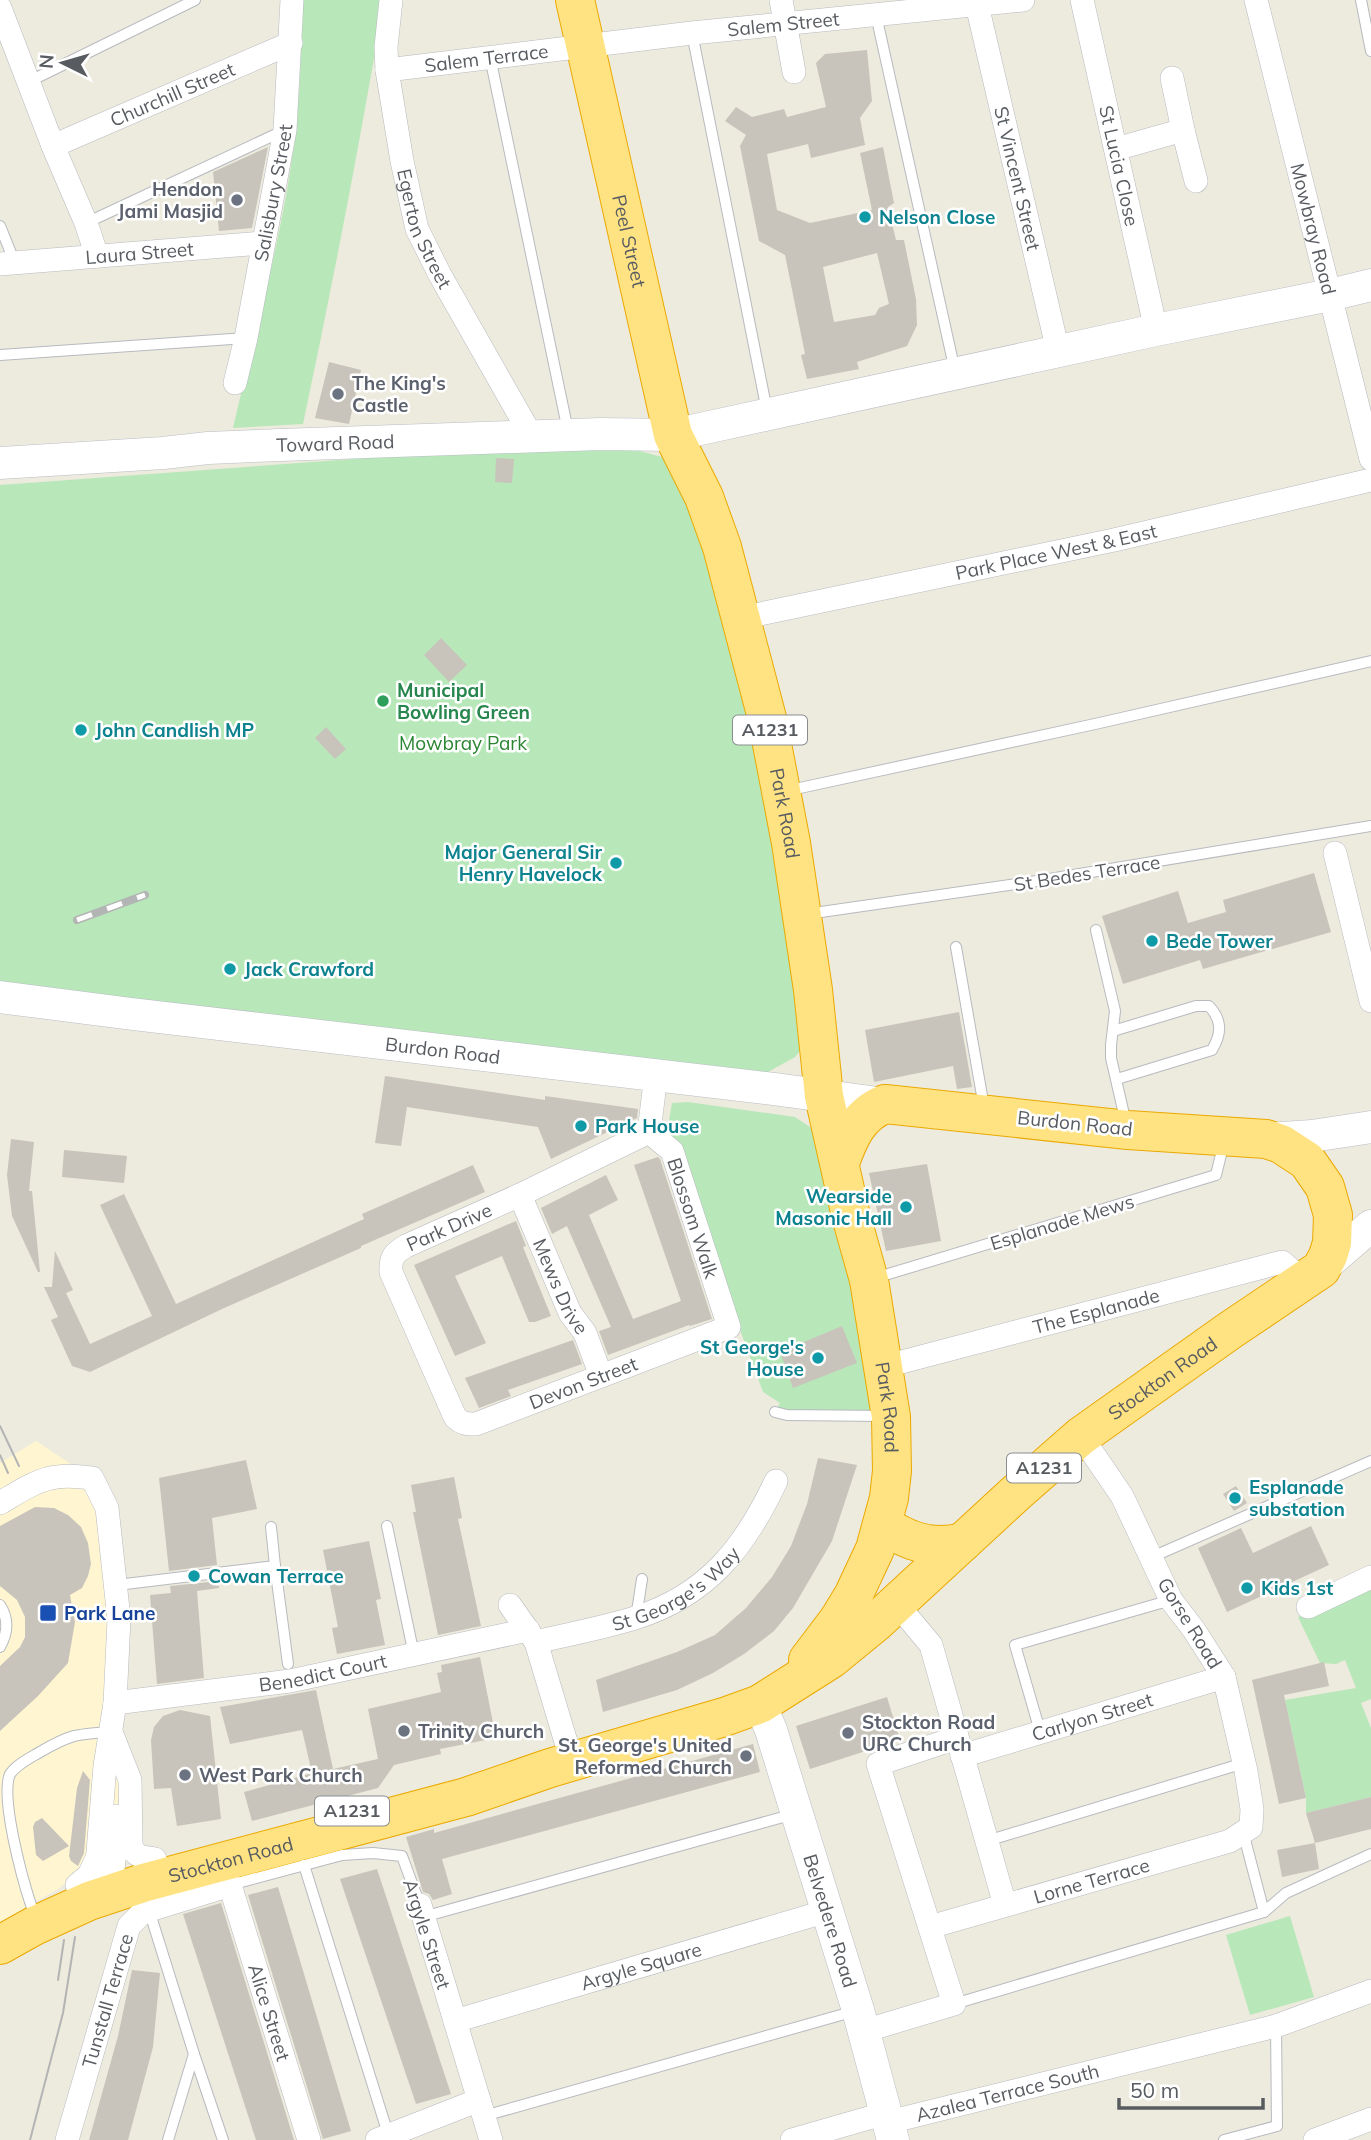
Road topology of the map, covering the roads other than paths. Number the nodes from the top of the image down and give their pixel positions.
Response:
1 (8, 0) edge
2 (195, 0) edge
3 (292, 0) edge
4 (391, 0) edge
5 (575, 0) edge
6 (781, 0) edge
7 (1023, 0) edge
8 (1083, 0) edge
9 (1256, 0) edge
10 (1361, 0) edge
11 (977, 5) junction
12 (0, 6) edge
13 (876, 15) junction
14 (786, 24) junction
15 (692, 33) junction
16 (291, 43) junction
17 (586, 46) junction
18 (1371, 51) edge
19 (490, 57) junction
20 (387, 70) junction
21 (794, 72) dead end
22 (1172, 78) dead end
23 (28, 82) junction
24 (285, 130) junction
25 (1184, 130) junction
26 (53, 146) junction
27 (1116, 149) junction
28 (1196, 181) dead end
29 (86, 223) junction
30 (0, 226) edge
31 (263, 243) junction
32 (97, 256) junction
33 (7, 263) edge
34 (1371, 285) edge
35 (1330, 295) junction
36 (1156, 330) junction
37 (246, 338) junction
38 (1058, 351) junction
39 (0, 355) edge
40 (956, 373) junction
41 (235, 383) dead end
42 (767, 414) junction
43 (673, 435) junction
44 (569, 436) junction
45 (531, 437) junction
46 (1371, 458) edge
47 (0, 463) edge
48 (1371, 480) edge
49 (741, 618) junction
50 (1371, 661) edge
51 (782, 792) junction
52 (1371, 826) edge
53 (1335, 853) dead end
54 (802, 914) junction
55 (1096, 930) dead end
56 (956, 947) dead end
57 (1368, 975) edge
58 (0, 996) edge
59 (1371, 1001) edge
60 (1113, 1031) junction
61 (818, 1038) junction
62 (656, 1075) junction
63 (1116, 1079) junction
64 (774, 1089) junction
65 (824, 1096) junction
66 (874, 1111) junction
67 (985, 1113) junction
68 (1371, 1127) edge
69 (1128, 1130) junction
70 (649, 1132) junction
71 (1226, 1136) junction
72 (1266, 1139) junction
73 (840, 1163) junction
74 (520, 1195) junction
75 (1371, 1226) edge
76 (1312, 1275) junction
77 (869, 1280) junction
78 (729, 1327) joint
79 (882, 1369) junction
80 (601, 1376) junction
81 (448, 1400) joint
82 (775, 1412) dead end
83 (891, 1416) junction
84 (1081, 1436) junction
85 (1371, 1461) edge
86 (776, 1481) dead end
87 (0, 1503) edge
88 (883, 1524) junction
89 (387, 1526) dead end
90 (271, 1527) dead end
91 (963, 1542) junction
92 (1152, 1557) junction
93 (275, 1566) junction
94 (1371, 1577) edge
95 (642, 1579) dead end
96 (117, 1585) junction
97 (1171, 1600) junction
98 (896, 1603) junction
99 (0, 1605) edge
100 (510, 1605) dead end
101 (1308, 1607) dead end
102 (636, 1618) junction
103 (532, 1636) junction
104 (0, 1647) edge
105 (414, 1655) junction
106 (288, 1664) dead end
107 (1224, 1677) junction
108 (773, 1697) junction
109 (115, 1703) junction
110 (1041, 1731) junction
111 (111, 1732) junction
112 (959, 1747) junction
113 (112, 1759) junction
114 (1244, 1763) junction
115 (561, 1765) junction
116 (796, 1813) junction
117 (1247, 1830) junction
118 (987, 1841) junction
119 (1371, 1854) edge
120 (304, 1865) junction
121 (114, 1881) junction
122 (230, 1885) junction
123 (1005, 1905) junction
124 (421, 1911) junction
125 (827, 1911) junction
126 (1264, 1912) junction
127 (15, 1914) edge
128 (929, 1927) junction
129 (0, 1945) edge
130 (1371, 1991) edge
131 (954, 2004) junction
132 (861, 2020) junction
133 (455, 2021) junction
134 (1283, 2024) junction
135 (194, 2054) junction
136 (481, 2108) junction
137 (1371, 2119) edge
138 (889, 2125) edge
139 (385, 2139) edge
140 (67, 2140) edge
141 (168, 2140) edge
142 (223, 2140) edge
143 (309, 2140) edge
144 (491, 2140) edge
145 (792, 2140) edge
146 (1224, 2140) edge
147 (1315, 2140) edge

1 - 12 street
2 - 23 lane
3 - 16 street, Salisbury Street
4 - 20 street, Egerton Street
5 - 17 highway, A1231
6 - 14 street
7 - 11 street, Salem Street
8 - 27 street, St Lucia Close
9 - 35 street, Mowbray Road
10 - 18 lane
11 - 13 street, Salem Street
11 - 38 street, St Vincent Street
12 - 23 street
13 - 14 street, Salem Street
13 - 40 lane
14 - 15 street, Salem Street
14 - 21 street
15 - 17 street, Salem Street
15 - 42 lane
16 - 24 street, Salisbury Street
16 - 26 street, Churchill Street
17 - 19 street, Salem Terrace
17 - 43 highway, Peel Street / A1231
19 - 20 street, Salem Terrace
19 - 44 lane
20 - 45 street, Egerton Street
22 - 25 street
23 - 26 street
24 - 29 lane
24 - 31 street, Salisbury Street
25 - 27 street
25 - 28 street
26 - 29 street
27 - 36 street, St Lucia Close
29 - 32 street
30 - 33 lane
31 - 32 street, Laura Street
31 - 37 street, Salisbury Street
32 - 33 street, Laura Street
34 - 35 street
35 - 36 street, Toward Road
35 - 46 street, Mowbray Road
36 - 38 street, Toward Road
37 - 39 lane
37 - 41 street, Salisbury Street
38 - 40 street, Toward Road
40 - 42 street, Toward Road
42 - 43 street, Toward Road
43 - 44 street, Toward Road
43 - 49 highway, Park Road / A1231
44 - 45 street, Toward Road
45 - 47 street, Toward Road
48 - 49 street, Park Place West & East
49 - 51 highway, Park Road / A1231
50 - 51 lane
51 - 54 highway, Park Road / A1231
52 - 54 lane, St Bedes Terrace
53 - 57 street
54 - 61 highway, Park Road / A1231
55 - 60 lane
56 - 67 lane
57 - 59 street
58 - 62 street, Burdon Road
60 - 63 lane
60 - 63 lane
61 - 65 highway, Park Road / A1231
61 - 66 highway, A1231
62 - 64 street, Burdon Road
62 - 70 street
63 - 69 lane
64 - 65 street, Burdon Road
64 - 73 street, Park Road
65 - 66 street, Burdon Road
65 - 73 highway, Park Road / A1231
66 - 67 highway, Burdon Road / A1231
66 - 73 highway
67 - 69 highway, Burdon Road / A1231
68 - 72 street
69 - 71 highway, Burdon Road / A1231
70 - 74 street, Park Drive
70 - 78 street, Blossom Walk
71 - 72 highway, Burdon Road / A1231
71 - 77 lane, Esplanade Mews
72 - 76 highway, A1231
73 - 77 highway, Park Road / A1231
74 - 80 street, Mews Drive
74 - 81 street, Park Drive
75 - 76 street, Stockton Road
76 - 79 street, The Esplanade
76 - 84 highway, Stockton Road / A1231
77 - 79 highway, Park Road / A1231
78 - 80 street, Devon Street
79 - 83 highway, Park Road / A1231
80 - 81 street, Devon Street
82 - 83 lane
83 - 88 highway, Park Road / A1231
84 - 91 highway, Stockton Road / A1231
84 - 92 street, Gorse Road
85 - 92 lane
86 - 102 street, St George's Way
87 - 96 street
88 - 91 highway
88 - 108 highway, Park Road / A1231
89 - 105 lane
90 - 93 lane
91 - 98 highway, Stockton Road / A1231
92 - 97 street, Gorse Road
93 - 96 lane
93 - 106 lane
94 - 101 street
95 - 102 lane
96 - 109 street
97 - 107 street, Gorse Road
97 - 110 lane
98 - 108 highway, Stockton Road / A1231
98 - 112 street
99 - 104 lane
100 - 103 street
102 - 103 street, St George's Way
103 - 105 street, Benedict Court
103 - 115 street
105 - 109 street, Benedict Court
107 - 110 street, Carlyon Street
107 - 114 street, Gorse Road
108 - 115 highway, Stockton Road / A1231
108 - 116 street, Belvedere Road
109 - 111 street
110 - 112 street, Carlyon Street
111 - 113 street
111 - 127 lane
112 - 118 street
112 - 128 street, Carlyon Street
113 - 121 street
113 - 121 street
114 - 117 street, Gorse Road
114 - 118 lane
115 - 121 highway, Stockton Road / A1231
116 - 124 lane
116 - 125 street, Belvedere Road
117 - 123 street, Lorne Terrace
117 - 126 lane
118 - 123 street
119 - 126 lane
120 - 122 lane, Argyle Street
120 - 124 lane, Argyle Street
120 - 139 lane
121 - 122 street, Tunstall Terrace
121 - 127 highway, Stockton Road / A1231
121 - 129 highway, Stockton Road / A1231
121 - 135 lane
121 - 140 street, Tunstall Terrace
122 - 143 street, Alice Street
123 - 128 street, Lorne Terrace
124 - 133 street, Argyle Street
125 - 132 street, Belvedere Road
125 - 133 street, Argyle Square
126 - 131 lane
128 - 131 street
130 - 134 street, Azalea Terrace South
131 - 132 street
132 - 136 lane
132 - 138 street, Belvedere Road
133 - 136 street, Argyle Street
134 - 138 street, Azalea Terrace South
134 - 146 lane
135 - 141 lane
135 - 142 lane
136 - 139 street
136 - 144 street, Argyle Street
137 - 147 street
138 - 145 street, Azalea Terrace South

